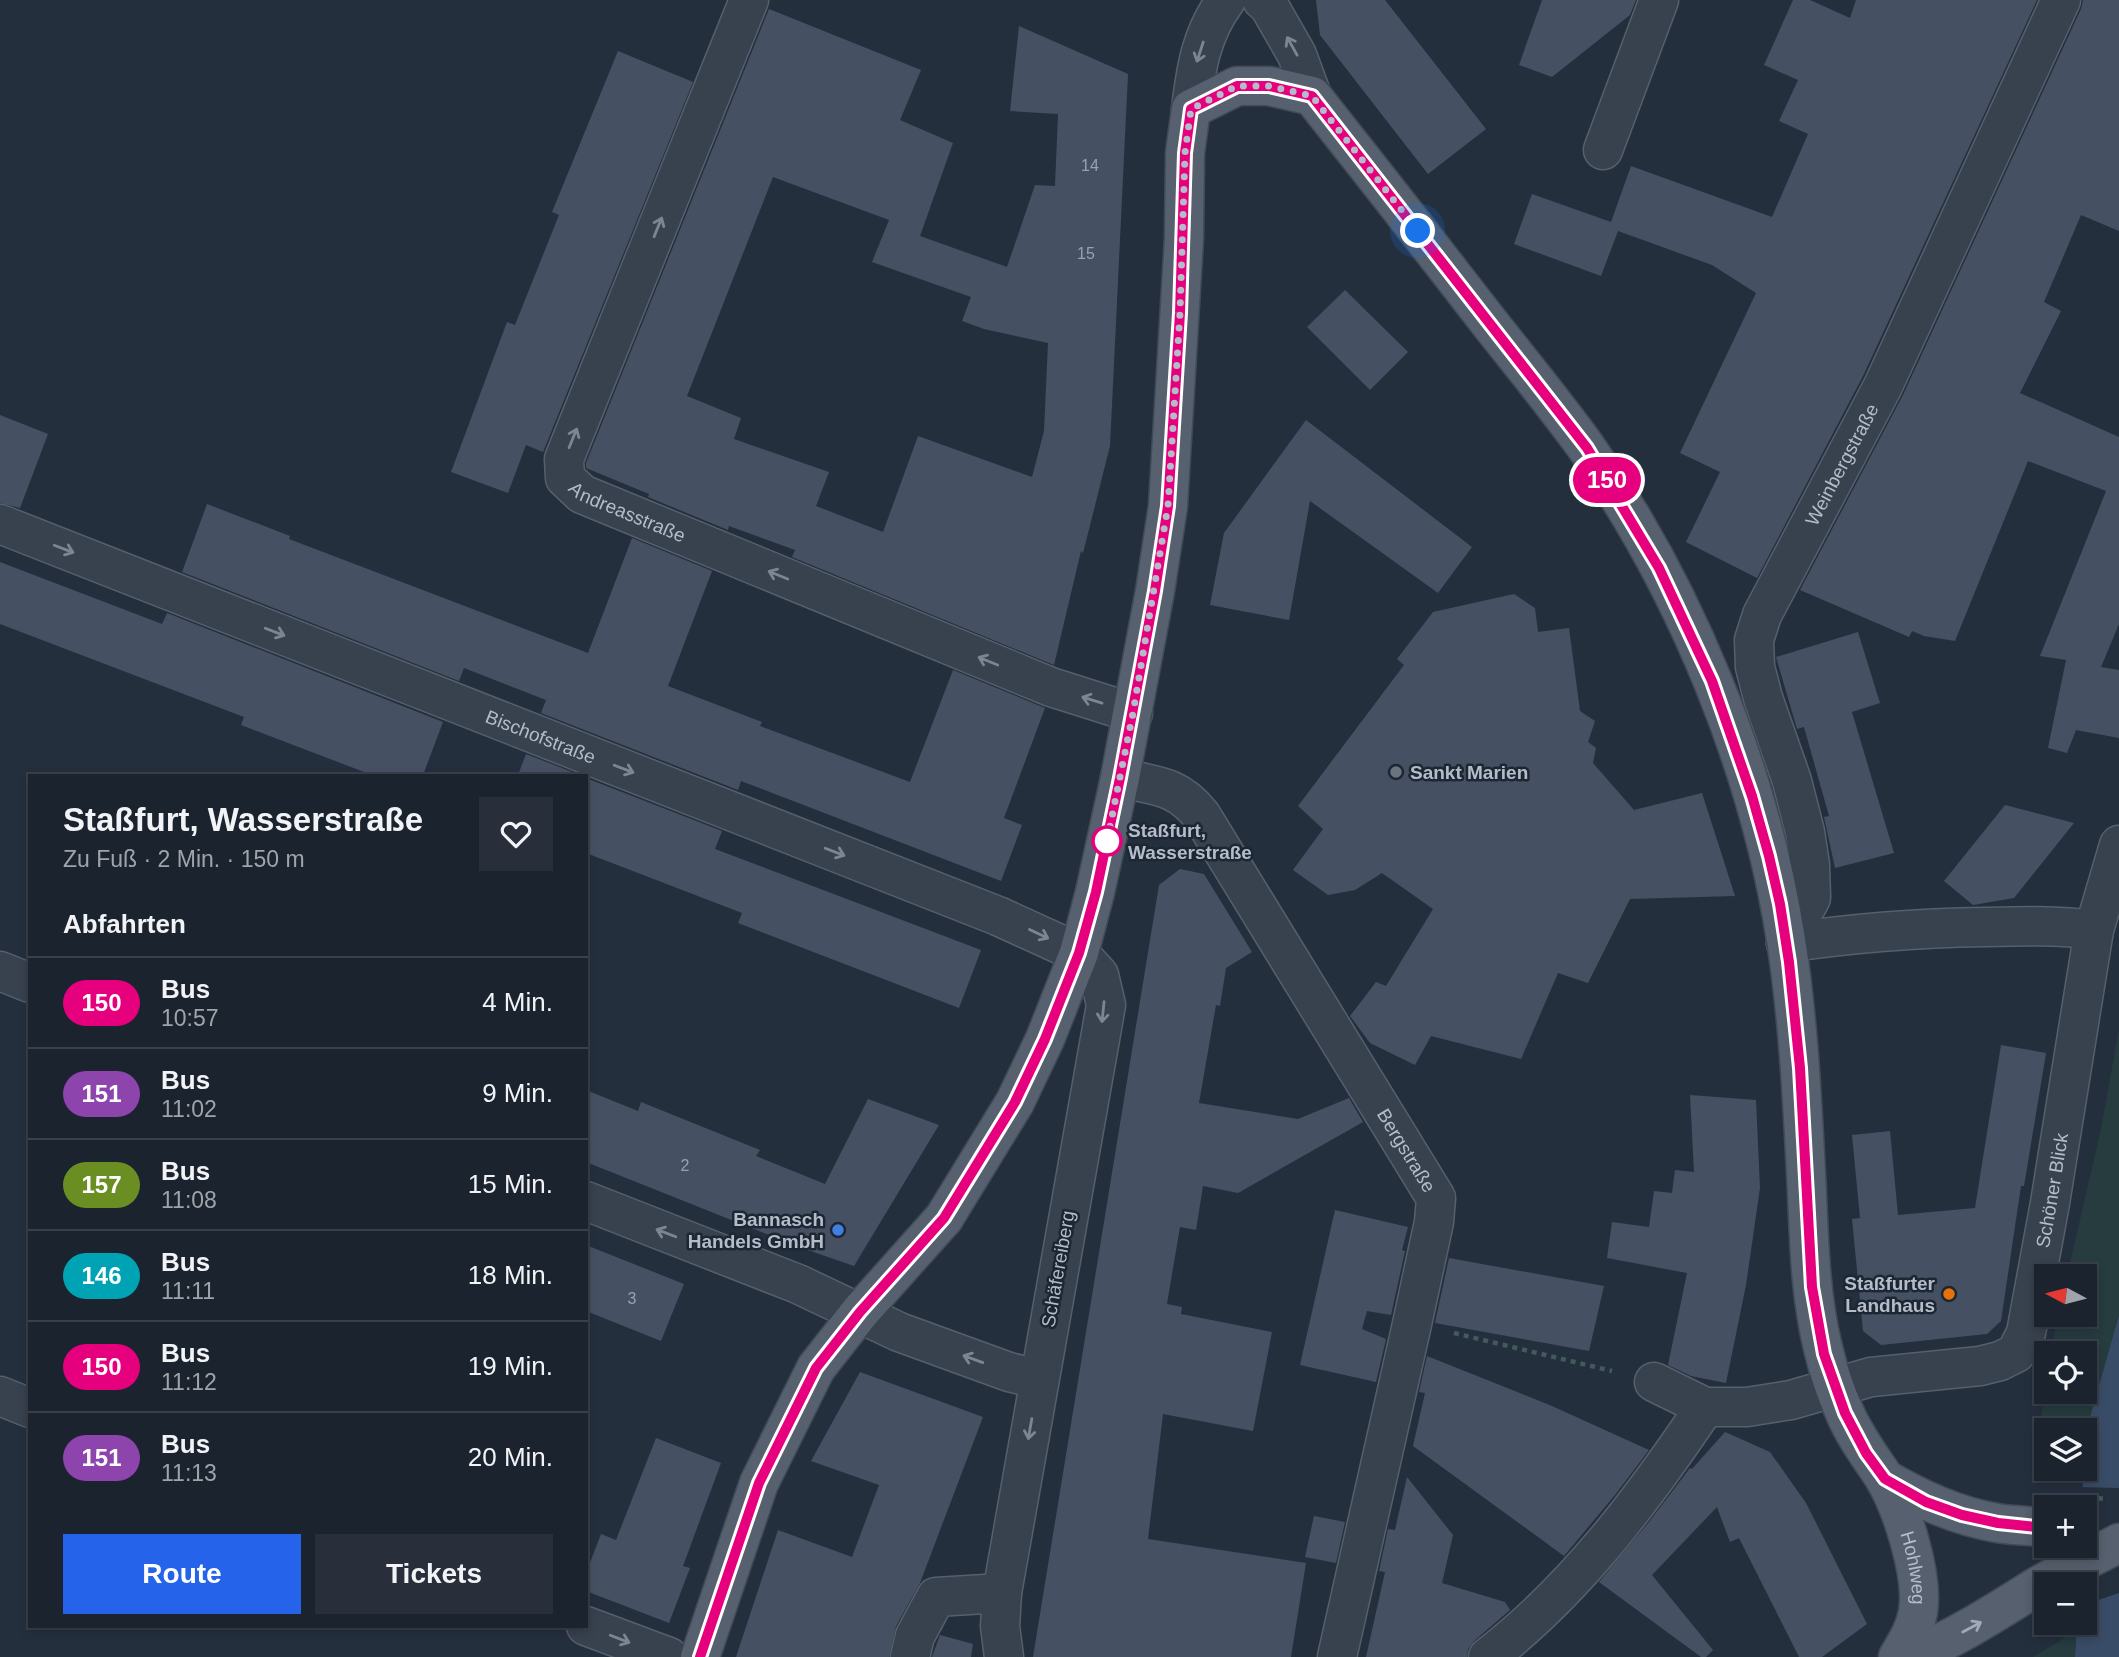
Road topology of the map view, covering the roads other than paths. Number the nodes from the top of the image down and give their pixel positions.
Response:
1 (750, 0) edge
2 (1226, 0) edge
3 (1262, 0) edge
4 (1659, 0) edge
5 (2062, 0) edge
6 (1312, 96) junction
7 (1191, 109) junction
8 (1603, 150) dead end
9 (0, 524) edge
10 (1133, 713) junction
11 (1120, 778) junction
12 (2119, 845) edge
13 (2094, 930) junction
14 (1786, 943) junction
15 (1079, 953) junction
16 (0, 971) edge
17 (28, 982) edge
18 (588, 1203) edge
19 (860, 1312) junction
20 (1038, 1380) junction
21 (1654, 1382) road end
22 (1835, 1388) junction
23 (0, 1396) edge
24 (28, 1407) edge
25 (1705, 1407) junction
26 (1885, 1479) junction
27 (2034, 1526) edge
28 (2097, 1537) edge
29 (2119, 1541) edge
30 (1002, 1593) junction
31 (588, 1627) edge
32 (668, 1657) edge
33 (699, 1657) edge
34 (910, 1657) edge
35 (1003, 1657) edge
36 (1337, 1657) edge
37 (1488, 1657) edge
38 (1898, 1657) edge
39 (1910, 1657) edge

10 -> 1 street, Andreasstraße
2 -> 7 street
6 -> 3 street
4 - 8 street
5 - 14 street, Weinbergstraße
6 - 7 main road
6 - 14 main road, Hohlweg
7 - 10 main road
9 -> 15 street, Bischofstraße
10 - 11 main road
11 - 15 main road
11 - 36 street, Bergstraße
12 - 13 street, Schöner Blick
13 - 14 street
13 - 22 street, Schöner Blick
14 - 22 main road, Hohlweg
15 - 19 main road
15 -> 20 street, Schäfereiberg
16 - 17 street
19 -> 18 street
20 -> 19 street
19 - 33 main road
20 -> 30 street, Schäfereiberg
21 - 25 street
22 - 25 street, Schöner Blick
22 - 26 main road, Hohlweg
23 - 24 street
25 - 37 street
26 - 27 main road, Hohlweg
26 - 38 main road, Hohlweg
28 - 29 main road
39 -> 29 main road
30 - 34 street
30 - 35 street, Schäfereiberg
31 -> 32 street

